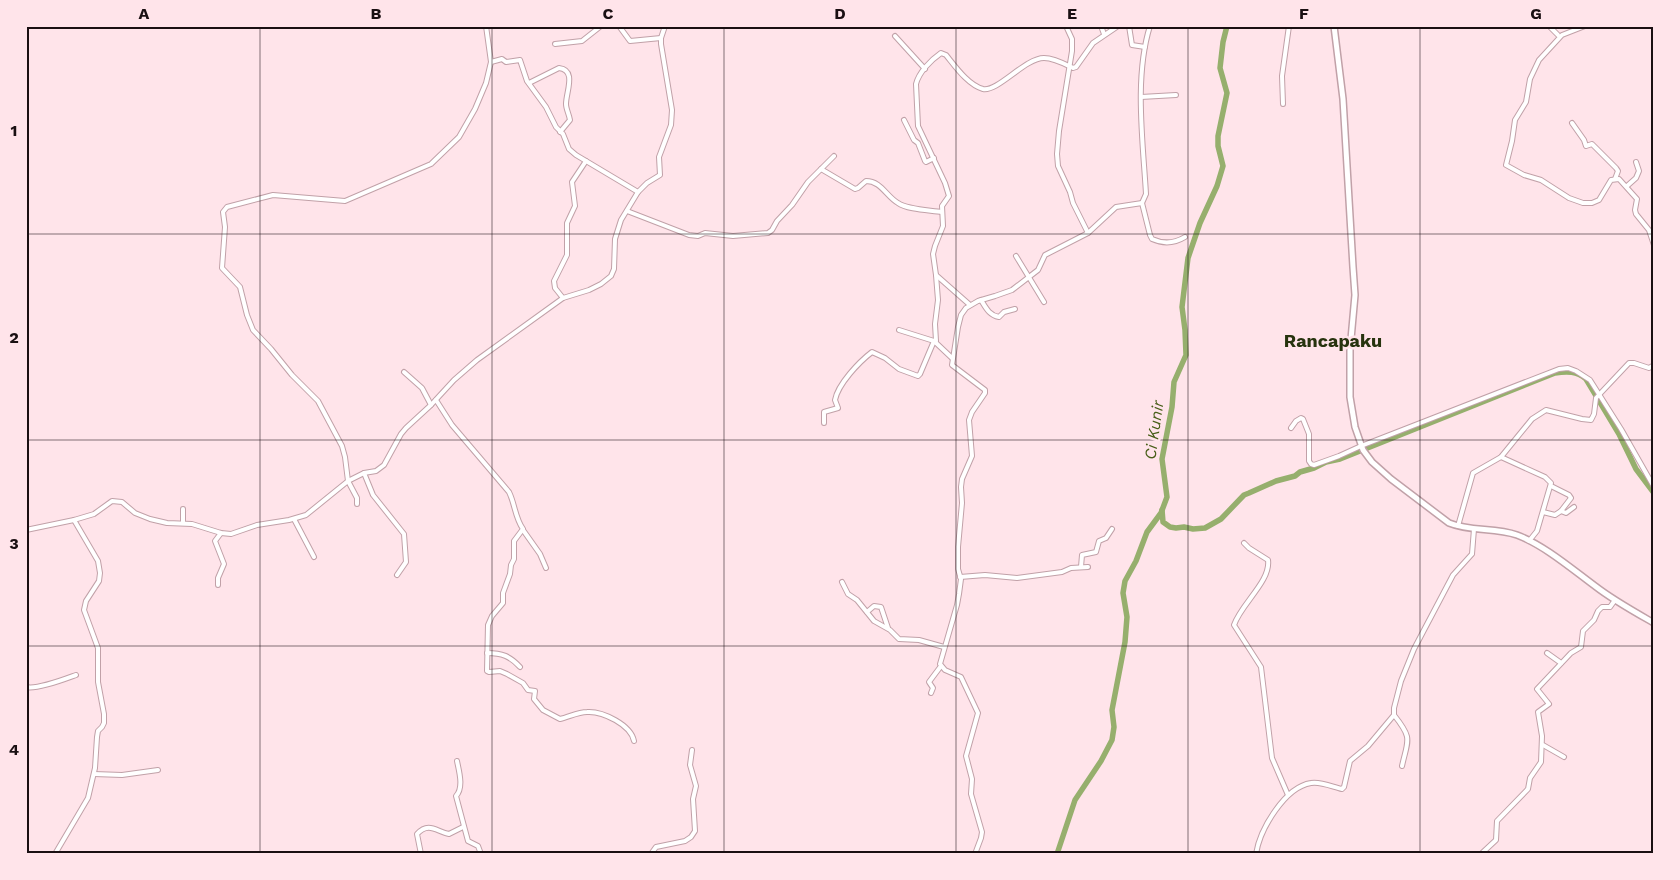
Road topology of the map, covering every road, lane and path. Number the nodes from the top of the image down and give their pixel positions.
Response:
1 (486, 26) edge
2 (601, 26) edge
3 (619, 26) edge
4 (665, 26) edge
5 (1066, 26) edge
6 (1101, 26) edge
7 (1118, 26) edge
8 (1129, 26) edge
9 (1150, 26) edge
10 (1289, 26) edge
11 (1334, 26) edge
12 (1549, 26) edge
13 (1585, 26) edge
14 (1104, 34) junction
15 (1558, 35) dead end
16 (895, 36) dead end
17 (661, 38) junction
18 (555, 44) dead end
19 (1145, 47) junction
20 (491, 62) junction
21 (1070, 66) junction
22 (925, 69) junction
23 (529, 83) junction
24 (1176, 95) dead end
25 (1141, 97) junction
26 (1282, 104) dead end
27 (904, 120) dead end
28 (1572, 123) dead end
29 (560, 132) junction
30 (834, 156) dead end
31 (934, 158) junction
32 (586, 161) junction
33 (1636, 162) dead end
34 (821, 169) junction
35 (1615, 179) junction
36 (1627, 186) junction
37 (638, 192) junction
38 (1142, 203) junction
39 (627, 211) junction
40 (942, 212) junction
41 (1088, 233) junction
42 (1185, 237) dead end
43 (1654, 244) edge
44 (1016, 256) dead end
45 (936, 275) junction
46 (1030, 278) junction
47 (563, 298) junction
48 (981, 300) junction
49 (1044, 302) dead end
50 (970, 305) junction
51 (1015, 309) dead end
52 (899, 330) dead end
53 (935, 341) junction
54 (952, 358) junction
55 (1654, 365) edge
56 (404, 372) dead end
57 (1598, 396) junction
58 (436, 400) junction
59 (431, 405) junction
60 (824, 423) dead end
61 (1291, 428) dead end
62 (1362, 448) junction
63 (1500, 456) junction
64 (364, 473) junction
65 (348, 481) junction
66 (1551, 486) junction
67 (1654, 487) edge
68 (357, 504) dead end
69 (1574, 507) dead end
70 (182, 509) dead end
71 (1561, 511) junction
72 (1543, 512) junction
73 (294, 519) junction
74 (74, 520) junction
75 (183, 523) junction
76 (1458, 526) junction
77 (1112, 528) dead end
78 (1474, 529) junction
79 (26, 530) edge
80 (523, 530) junction
81 (221, 533) junction
82 (1529, 541) junction
83 (1244, 543) dead end
84 (314, 557) dead end
85 (1088, 567) dead end
86 (546, 568) dead end
87 (1081, 568) junction
88 (397, 575) dead end
89 (960, 577) junction
90 (842, 582) dead end
91 (218, 584) dead end
92 (1615, 600) junction
93 (867, 612) junction
94 (1654, 622) edge
95 (888, 628) junction
96 (944, 647) junction
97 (487, 653) junction
98 (1547, 653) dead end
99 (1561, 663) junction
100 (940, 666) junction
101 (520, 667) dead end
102 (76, 675) dead end
103 (26, 687) edge
104 (931, 692) dead end
105 (1394, 715) junction
106 (634, 741) dead end
107 (1543, 745) junction
108 (692, 750) dead end
109 (1564, 758) dead end
110 (457, 761) dead end
111 (1402, 766) dead end
112 (158, 770) dead end
113 (94, 774) junction
114 (1288, 795) junction
115 (464, 827) junction
116 (55, 854) edge
117 (422, 854) edge
118 (481, 854) edge
119 (651, 854) edge
120 (976, 854) edge
121 (1256, 854) edge
122 (1481, 854) edge

1 - 20 street
2 - 18 street
3 - 17 street
4 - 17 street
5 - 21 street
6 - 14 street
7 - 14 street
8 - 19 street
9 - 19 street
10 - 26 street
11 - 62 street
12 - 15 street
13 - 35 street
14 - 21 street
16 - 22 street
17 - 37 street
19 - 25 street
20 - 23 street
20 - 65 street
21 - 22 street
21 - 41 street
22 - 31 street
23 - 29 street
23 - 29 street
24 - 25 street
25 - 38 street
27 - 31 street
28 - 35 street
29 - 32 street
30 - 34 street
31 - 40 street
32 - 37 street
32 - 47 street
33 - 36 street
34 - 39 street
34 - 40 street
35 - 36 street
36 - 43 street
37 - 39 street
38 - 41 street
38 - 42 street
39 - 47 street
40 - 45 street
41 - 46 street
44 - 46 street
45 - 50 street
45 - 53 street
46 - 48 street
46 - 49 street
47 - 58 street
48 - 50 street
48 - 51 street
50 - 54 street
52 - 53 street
53 - 54 street
53 - 60 street
54 - 89 street
55 - 57 street
56 - 59 street
57 - 62 street
57 - 63 street
57 - 67 street
58 - 59 street
58 - 80 street
59 - 64 street
61 - 62 street
62 - 76 street
63 - 66 street
63 - 76 street
64 - 65 street
64 - 88 street
65 - 68 street
65 - 73 street
66 - 71 street
66 - 72 street
69 - 71 street
70 - 75 street
71 - 72 street
72 - 82 street
73 - 81 street
73 - 84 street
74 - 75 street
74 - 79 street
74 - 113 street
75 - 81 street
76 - 78 street
77 - 87 street
78 - 82 street
78 - 105 street
80 - 86 street
80 - 97 street
81 - 91 street
82 - 92 street
83 - 114 street
85 - 87 street
87 - 89 street
89 - 96 street
90 - 93 street
92 - 94 street
92 - 99 street
93 - 95 street
93 - 95 street
95 - 96 street
96 - 100 street
97 - 101 street
97 - 106 street
98 - 99 street
99 - 107 street
100 - 104 street
100 - 120 street
102 - 103 street
105 - 111 street
105 - 114 street
107 - 109 street
107 - 122 street
108 - 119 street
110 - 115 street
112 - 113 street
113 - 116 street
114 - 121 street
115 - 117 street
115 - 118 street

